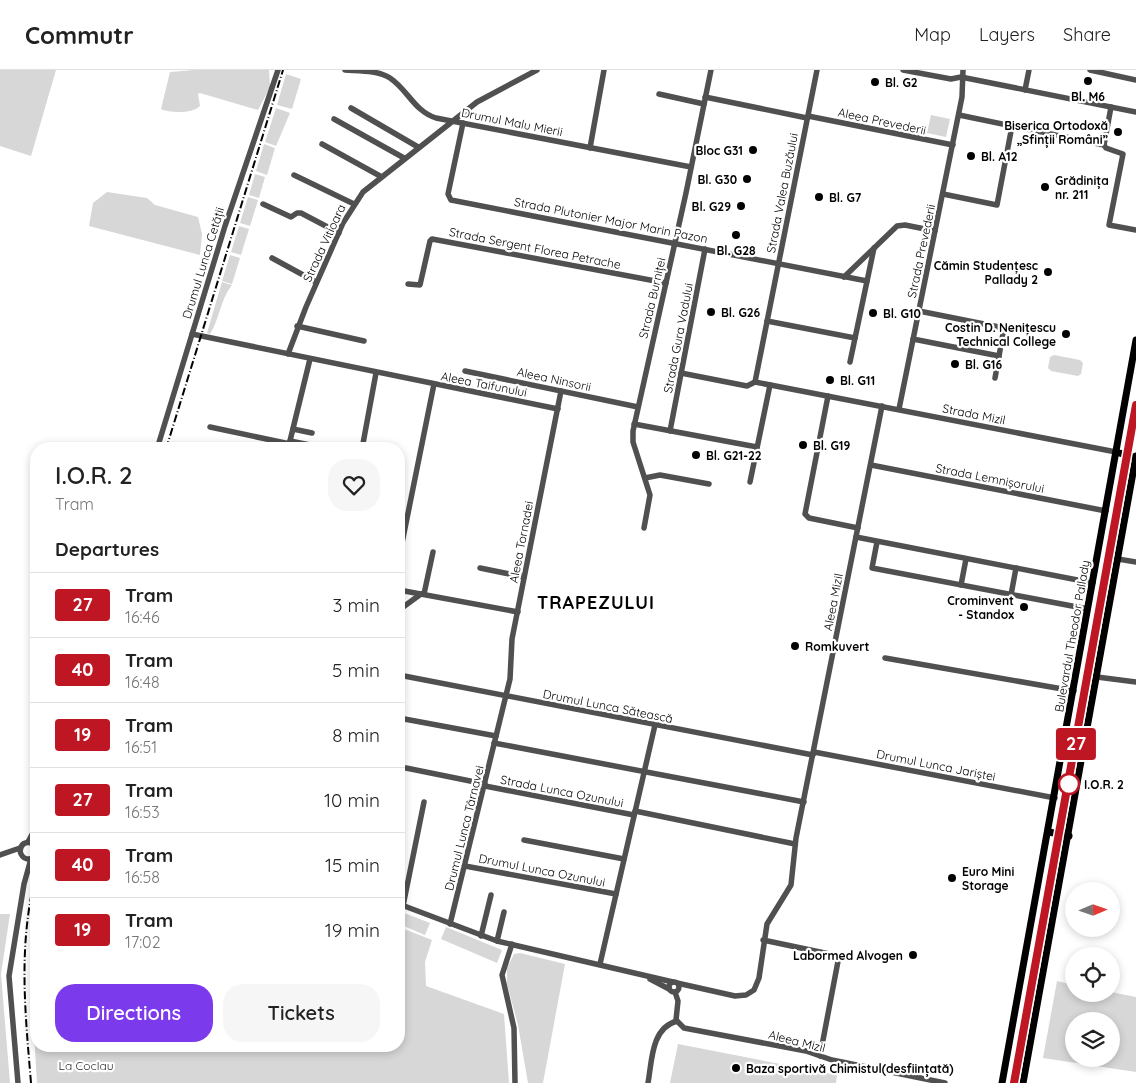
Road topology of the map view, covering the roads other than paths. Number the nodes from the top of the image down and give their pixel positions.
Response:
1 (276, 70) edge
2 (344, 70) edge
3 (537, 70) edge
4 (604, 70) edge
5 (711, 70) edge
6 (817, 70) edge
7 (903, 70) edge
8 (963, 70) edge
9 (1029, 70) edge
10 (1090, 70) edge
11 (961, 77) junction
12 (1136, 80) edge
13 (1024, 90) junction
14 (659, 94) dead end
15 (705, 100) junction
16 (1111, 107) junction
17 (351, 108) dead end
18 (1136, 112) edge
19 (959, 115) junction
20 (808, 117) junction
21 (334, 119) dead end
22 (452, 121) junction
23 (463, 123) junction
24 (1012, 126) junction
25 (322, 144) dead end
26 (953, 145) junction
27 (1104, 145) junction
28 (418, 147) junction
29 (590, 148) junction
30 (404, 158) junction
31 (691, 167) junction
32 (294, 175) dead end
33 (380, 176) junction
34 (943, 194) junction
35 (263, 204) dead end
36 (354, 204) junction
37 (1136, 230) edge
38 (935, 231) junction
39 (339, 233) junction
40 (675, 243) junction
41 (874, 248) junction
42 (705, 249) junction
43 (272, 258) dead end
44 (778, 264) junction
45 (844, 277) junction
46 (316, 282) junction
47 (867, 282) junction
48 (666, 283) junction
49 (408, 284) dead end
50 (919, 311) junction
51 (767, 321) junction
52 (298, 326) junction
53 (192, 334) junction
54 (856, 338) junction
55 (913, 339) junction
56 (1136, 340) edge
57 (364, 342) dead end
58 (288, 354) junction
59 (999, 356) junction
60 (310, 359) junction
61 (850, 362) dead end
62 (465, 371) dead end
63 (681, 372) junction
64 (376, 373) junction
65 (995, 378) dead end
66 (755, 382) junction
67 (434, 384) junction
68 (770, 385) junction
69 (561, 391) junction
70 (828, 396) junction
71 (882, 406) junction
72 (638, 407) junction
73 (558, 409) junction
74 (899, 409) junction
75 (634, 424) junction
76 (210, 427) dead end
77 (293, 429) junction
78 (670, 431) junction
79 (312, 433) dead end
80 (159, 442) edge
81 (280, 442) edge
82 (290, 442) edge
83 (363, 442) edge
84 (757, 447) junction
85 (1116, 452) junction
86 (1136, 458) edge
87 (870, 465) junction
88 (645, 478) junction
89 (750, 482) dead end
90 (709, 484) dead end
91 (1106, 511) junction
92 (405, 528) edge
93 (644, 528) dead end
94 (858, 528) junction
95 (856, 537) junction
96 (877, 542) junction
97 (432, 552) dead end
98 (966, 559) junction
99 (1118, 559) junction
100 (1136, 562) edge
101 (480, 568) dead end
102 (1016, 568) junction
103 (524, 577) junction
104 (1093, 583) junction
105 (961, 585) junction
106 (405, 591) edge
107 (422, 594) junction
108 (1011, 595) junction
109 (405, 606) edge
110 (1088, 609) junction
111 (518, 612) junction
112 (885, 658) dead end
113 (405, 676) edge
114 (1097, 677) junction
115 (1136, 682) edge
116 (1074, 691) junction
117 (506, 696) junction
118 (405, 719) edge
119 (655, 725) junction
120 (495, 740) junction
121 (813, 754) junction
122 (406, 768) dead end
123 (644, 772) junction
124 (485, 785) junction
125 (1055, 798) junction
126 (424, 802) dead end
127 (804, 802) junction
128 (635, 813) junction
129 (1048, 832) junction
130 (1069, 836) junction
131 (30, 838) edge
132 (524, 840) dead end
133 (28, 842) joint
134 (796, 844) junction
135 (20, 848) junction
136 (0, 856) edge
137 (30, 856) edge
138 (25, 858) junction
139 (624, 859) junction
140 (465, 866) junction
141 (405, 887) edge
142 (616, 894) junction
143 (491, 895) dead end
144 (405, 907) edge
145 (504, 912) dead end
146 (450, 924) junction
147 (481, 936) junction
148 (764, 940) junction
149 (497, 941) junction
150 (512, 944) junction
151 (600, 964) junction
152 (644, 975) junction
153 (675, 982) junction
154 (669, 989) junction
155 (675, 992) junction
156 (677, 1022) junction
157 (820, 1056) junction
158 (18, 1083) edge
159 (515, 1083) edge
160 (648, 1083) edge
161 (945, 1083) edge
162 (1002, 1083) edge
163 (1024, 1083) edge

1 - 53 street, Drumul Lunca Cetății
2 - 22 street, Drumul Malu Mierii
3 - 22 street, Strada Vitioara
4 - 29 street
5 - 15 street, Strada Burniței
6 - 20 street, Strada Valea Buzăului
7 - 11 street
8 - 11 street, Strada Prevederii
9 - 13 street
10 - 12 street
11 - 13 street
11 - 19 street, Strada Prevederii
13 - 16 street
14 - 15 street, Aleea Prevederii
15 - 20 street, Aleea Prevederii
15 - 31 street, Strada Burniței
16 - 18 street
16 - 27 street
17 - 28 street
19 - 24 street
19 - 26 street, Strada Prevederii
20 - 26 street, Aleea Prevederii
20 - 44 street, Strada Valea Buzăului
21 - 30 street
22 - 23 street, Drumul Malu Mierii
22 - 28 street, Strada Vitioara
23 - 29 street, Drumul Malu Mierii
23 - 40 street, Strada Plutonier Major Marin Pazon
24 - 27 street
24 - 34 street, Strada Prevederii
25 - 33 street
26 - 34 street, Strada Prevederii
27 - 37 street
28 - 30 street, Strada Vitioara
29 - 31 street, Drumul Malu Mierii
30 - 33 street, Strada Vitioara
31 - 40 street, Strada Burniței
32 - 36 street
33 - 36 street, Strada Vitioara
34 - 38 street, Strada Prevederii
35 - 39 street
36 - 39 street, Strada Vitioara
38 - 41 street
38 - 50 street, Strada Prevederii
39 - 46 street, Strada Vitioara
40 - 42 street, Strada Plutonier Major Marin Pazon
40 - 48 street, Strada Burniței
41 - 45 street
41 - 47 street
42 - 44 street, Strada Plutonier Major Marin Pazon
42 - 63 street, Strada Gura Vadului
43 - 46 street
44 - 45 street, Strada Plutonier Major Marin Pazon
44 - 51 street, Strada Valea Buzăului
45 - 47 street, Strada Plutonier Major Marin Pazon
46 - 52 street, Strada Vitioara
47 - 54 street
48 - 49 street, Strada Sergent Florea Petrache
48 - 72 street, Strada Burniței
50 - 55 street, Strada Prevederii
50 - 59 street, Strada Prevederii
51 - 54 street
51 - 66 street, Strada Valea Buzăului
52 - 57 street
52 - 58 street, Strada Vitioara
53 - 58 street
53 - 80 street, Drumul Lunca Cetății
54 - 61 street
55 - 59 street
55 - 74 street, Strada Prevederii
56 - 85 main road, Bulevardul Theodor Pallady
58 - 60 street
59 - 65 street, Strada Prevederii
60 - 64 street
60 - 77 street
62 - 69 street, Aleea Ninsorii
63 - 66 street, Strada Mizil
63 - 78 street, Strada Gura Vadului
64 - 67 street
64 - 83 street
66 - 68 street, Strada Mizil
67 - 73 street, Aleea Taifunului
67 - 92 street, Aleea Taifunului
68 - 70 street, Strada Mizil
68 - 84 street
69 - 72 street, Aleea Ninsorii
69 - 73 street, Aleea Tornadei
70 - 71 street, Strada Mizil
70 - 94 street
71 - 74 street, Strada Mizil
71 - 87 street, Aleea Mizil
72 - 75 street, Strada Burniței
73 - 103 street, Aleea Tornadei
74 - 85 street, Strada Mizil
75 - 78 street
75 - 88 street, Strada Burniței
76 - 81 street
77 - 79 street
77 - 82 street
78 - 84 street
84 - 89 street
85 - 86 main road
85 - 91 main road, Bulevardul Theodor Pallady
86 - 99 main road
87 - 91 street, Strada Lemnișorului
87 - 94 street, Aleea Mizil
88 - 90 street
88 - 93 street, Strada Burniței
91 - 104 main road, Bulevardul Theodor Pallady
94 - 95 street, Aleea Mizil
95 - 96 street
95 - 121 street, Aleea Mizil
96 - 98 street
96 - 105 street
97 - 107 street
98 - 102 street
98 - 105 street
99 - 100 street
99 - 114 main road
101 - 103 street
102 - 104 street
102 - 108 street
103 - 111 street, Aleea Tornadei
104 - 110 main road, Bulevardul Theodor Pallady
105 - 108 street
106 - 107 street
107 - 109 street
107 - 111 street
108 - 110 street
110 - 116 main road, Bulevardul Theodor Pallady
111 - 117 street, Aleea Tornadei
112 - 116 street, Bulevardul Theodor Pallady
113 - 117 street, Drumul Lunca Sătească
114 - 115 street
114 - 130 main road
116 - 125 main road, Bulevardul Theodor Pallady
117 - 119 street, Drumul Lunca Sătească
117 - 120 street, Drumul Lunca Târnavei
118 - 120 street
119 - 121 street, Drumul Lunca Sătească
119 - 123 street, Drumul Lunca Ozunului
120 - 123 street
120 - 124 street, Drumul Lunca Târnavei
121 - 125 street, Drumul Lunca Jariștei
121 - 127 street, Aleea Mizil
122 - 124 street, Strada Lunca Ozunului
123 - 127 street
123 - 128 street, Drumul Lunca Ozunului
124 - 128 street, Strada Lunca Ozunului
124 - 140 street, Drumul Lunca Târnavei
125 - 129 main road, Bulevardul Theodor Pallady
126 - 141 street
127 - 134 street, Aleea Mizil
128 - 134 street, Strada Lunca Ozunului
128 - 139 street, Drumul Lunca Ozunului
129 - 130 main road
129 - 162 main road, Bulevardul Theodor Pallady
130 - 163 main road
131 - 133 street
132 - 139 street
133 - 135 street
134 - 148 street, Aleea Mizil
135 - 136 street
135 - 138 street
136 - 138 street
137 - 138 street
138 - 158 street
139 - 142 street, Drumul Lunca Ozunului
140 - 142 street, Drumul Lunca Ozunului
140 - 146 street, Drumul Lunca Târnavei
142 - 151 street, Drumul Lunca Ozunului
143 - 147 street
144 - 146 street
145 - 149 street
146 - 147 street
147 - 149 street
148 - 153 street, Aleea Mizil
148 - 157 street
149 - 150 street
150 - 151 street
150 - 159 street
151 - 152 street
152 - 153 street, Aleea Mizil
152 - 154 street
153 - 154 street
153 - 155 street
154 - 155 street
155 - 156 street
156 - 157 street, Aleea Mizil
156 - 160 street
157 - 161 street, Aleea Mizil

